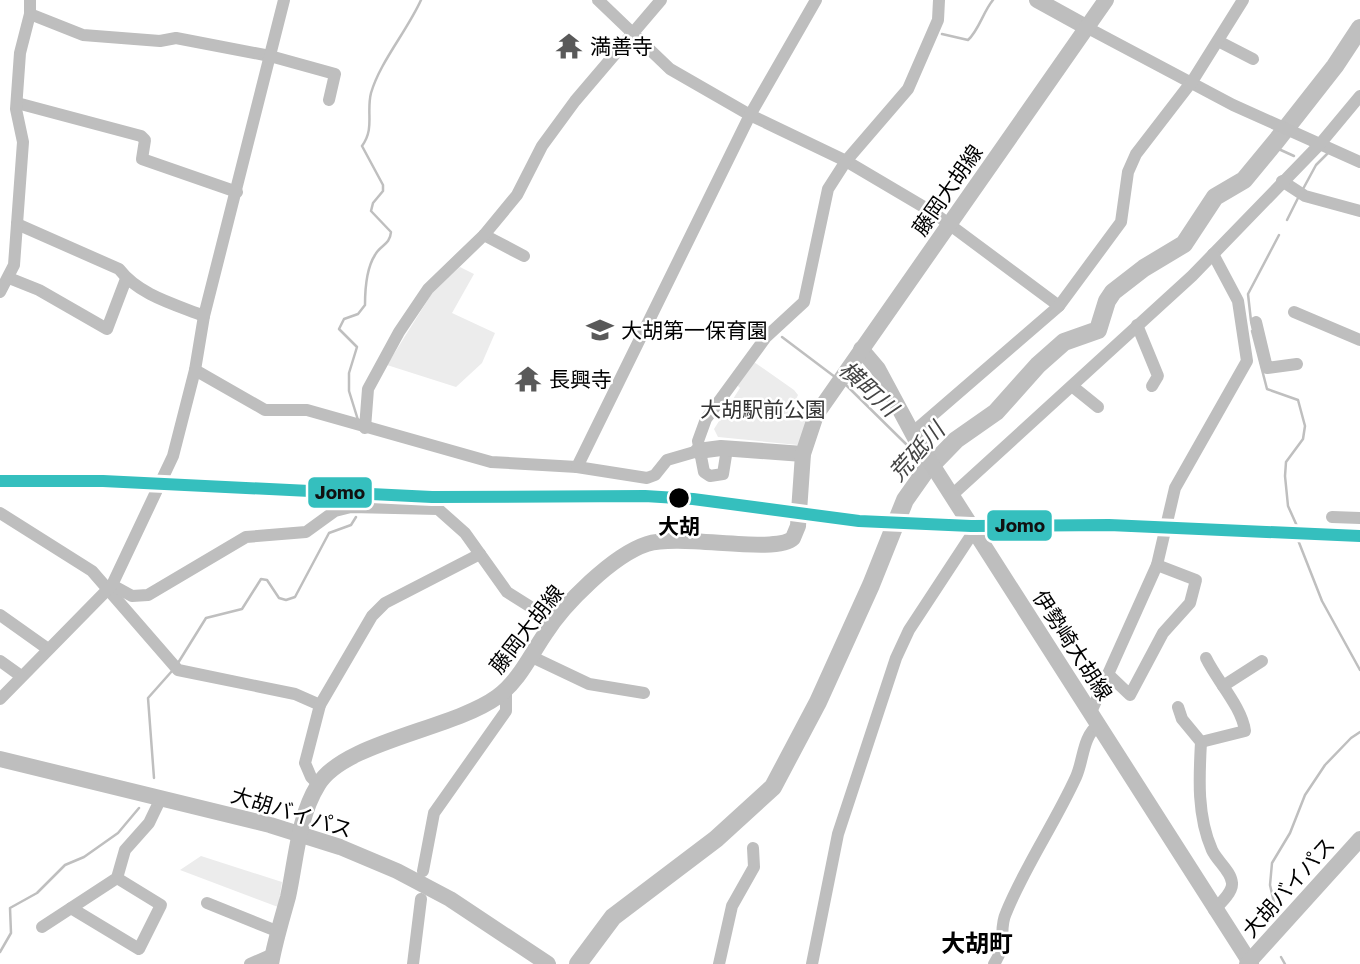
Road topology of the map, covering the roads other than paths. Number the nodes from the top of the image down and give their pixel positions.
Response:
1 (30, 0) edge
2 (284, 0) edge
3 (598, 0) edge
4 (661, 0) edge
5 (816, 0) edge
6 (939, 0) edge
7 (1037, 0) edge
8 (1106, 0) edge
9 (1243, 0) edge
10 (30, 14) junction
11 (1086, 27) junction
12 (632, 33) junction
13 (1218, 41) junction
14 (270, 56) junction
15 (1253, 59) dead end
16 (1191, 82) junction
17 (1360, 96) edge
18 (329, 100) dead end
19 (16, 103) junction
20 (750, 115) junction
21 (1318, 143) junction
22 (846, 161) junction
23 (1360, 162) edge
24 (1282, 181) junction
25 (237, 192) junction
26 (1360, 211) edge
27 (948, 223) junction
28 (17, 224) junction
29 (484, 235) junction
30 (1213, 254) junction
31 (524, 256) dead end
32 (9, 278) junction
33 (126, 279) junction
34 (0, 292) edge
35 (1059, 306) junction
36 (1294, 312) dead end
37 (204, 316) junction
38 (1137, 325) junction
39 (1253, 330) junction
40 (1360, 341) edge
41 (861, 349) junction
42 (1297, 364) dead end
43 (195, 370) junction
44 (1072, 386) junction
45 (1152, 386) dead end
46 (1098, 407) dead end
47 (365, 428) junction
48 (913, 436) junction
49 (727, 449) junction
50 (698, 451) junction
51 (803, 454) junction
52 (577, 467) junction
53 (951, 494) junction
54 (0, 513) edge
55 (1332, 517) dead end
56 (1360, 518) edge
57 (974, 531) junction
58 (480, 554) junction
59 (1157, 565) junction
60 (110, 587) junction
61 (0, 615) edge
62 (553, 621) junction
63 (48, 649) junction
64 (530, 656) junction
65 (1206, 658) dead end
66 (0, 661) edge
67 (1262, 661) dead end
68 (1109, 675) junction
69 (21, 676) junction
70 (1223, 685) junction
71 (506, 690) junction
72 (644, 694) dead end
73 (0, 699) edge
74 (320, 705) junction
75 (1178, 707) dead end
76 (1095, 718) junction
77 (1201, 741) junction
78 (0, 760) edge
79 (318, 785) junction
80 (161, 798) junction
81 (301, 834) junction
82 (1360, 839) edge
83 (753, 848) dead end
84 (424, 871) dead end
85 (117, 878) junction
86 (421, 898) dead end
87 (207, 903) dead end
88 (71, 908) junction
89 (1214, 910) junction
90 (42, 927) dead end
91 (279, 932) junction
92 (272, 959) edge
93 (546, 962) edge
94 (1249, 963) edge
95 (250, 964) edge
96 (413, 964) edge
97 (719, 964) edge
98 (812, 964) edge
99 (993, 964) edge

1 - 10 street
2 - 14 street
3 - 12 street
4 - 12 street
5 - 20 street
6 - 22 street
7 - 11 main road
8 - 11 main road, 藤岡大胡線
9 - 13 street
10 - 14 street
10 - 19 street
11 - 16 street
11 - 27 main road, 藤岡大胡線
12 - 20 street
12 - 29 street
13 - 15 street
13 - 16 street
14 - 18 street
14 - 25 street
16 - 21 street
16 - 35 street
17 - 21 street
19 - 25 street
19 - 28 street
20 - 22 street
20 - 52 street
21 - 23 street
21 - 24 street
22 - 27 street
22 - 50 street
24 - 26 street
24 - 30 street
25 - 37 street
27 - 35 street
27 - 41 main road, 藤岡大胡線
28 - 32 street
28 - 33 street
29 - 31 street
29 - 47 street
30 - 38 street
30 - 39 street
32 - 33 street
32 - 34 street
33 - 37 street
35 - 48 street
36 - 40 street
37 - 43 street
38 - 44 street
38 - 45 street
39 - 42 street
39 - 59 street
41 - 48 main road, 伊勢崎大胡線
41 - 51 main road, 藤岡大胡線
43 - 47 street
43 - 60 street
44 - 46 street
44 - 53 street
47 - 52 street
48 - 53 main road, 伊勢崎大胡線
49 - 50 main road
49 - 50 street
49 - 51 main road
50 - 52 street
51 - 62 main road, 藤岡大胡線
53 - 57 main road, 伊勢崎大胡線
54 - 60 street
55 - 56 street
57 - 76 main road, 伊勢崎大胡線
57 - 98 street
58 - 60 street
58 - 62 street
58 - 74 street
59 - 68 street
59 - 68 street
60 - 63 street
60 - 74 street
61 - 63 street
62 - 64 main road, 藤岡大胡線
63 - 69 street
64 - 71 main road, 藤岡大胡線
64 - 72 street
65 - 70 street
66 - 69 street
67 - 70 street
68 - 76 street
69 - 73 street
70 - 77 street
71 - 79 main road, 藤岡大胡線
71 - 84 street
74 - 79 street
75 - 77 street
76 - 89 main road, 伊勢崎大胡線
76 - 99 street
77 - 89 street
78 - 80 main road, 大胡バイパス
79 - 81 main road, 藤岡大胡線
80 - 81 main road, 大胡バイパス
80 - 85 street
81 - 91 main road, 藤岡大胡線
81 - 93 main road, 大胡バイパス
82 - 94 main road, 大胡バイパス
83 - 97 street
85 - 88 street
85 - 88 street
86 - 96 street
87 - 91 street
88 - 90 street
89 - 94 main road, 伊勢崎大胡線
91 - 92 main road, 藤岡大胡線
92 - 95 street

